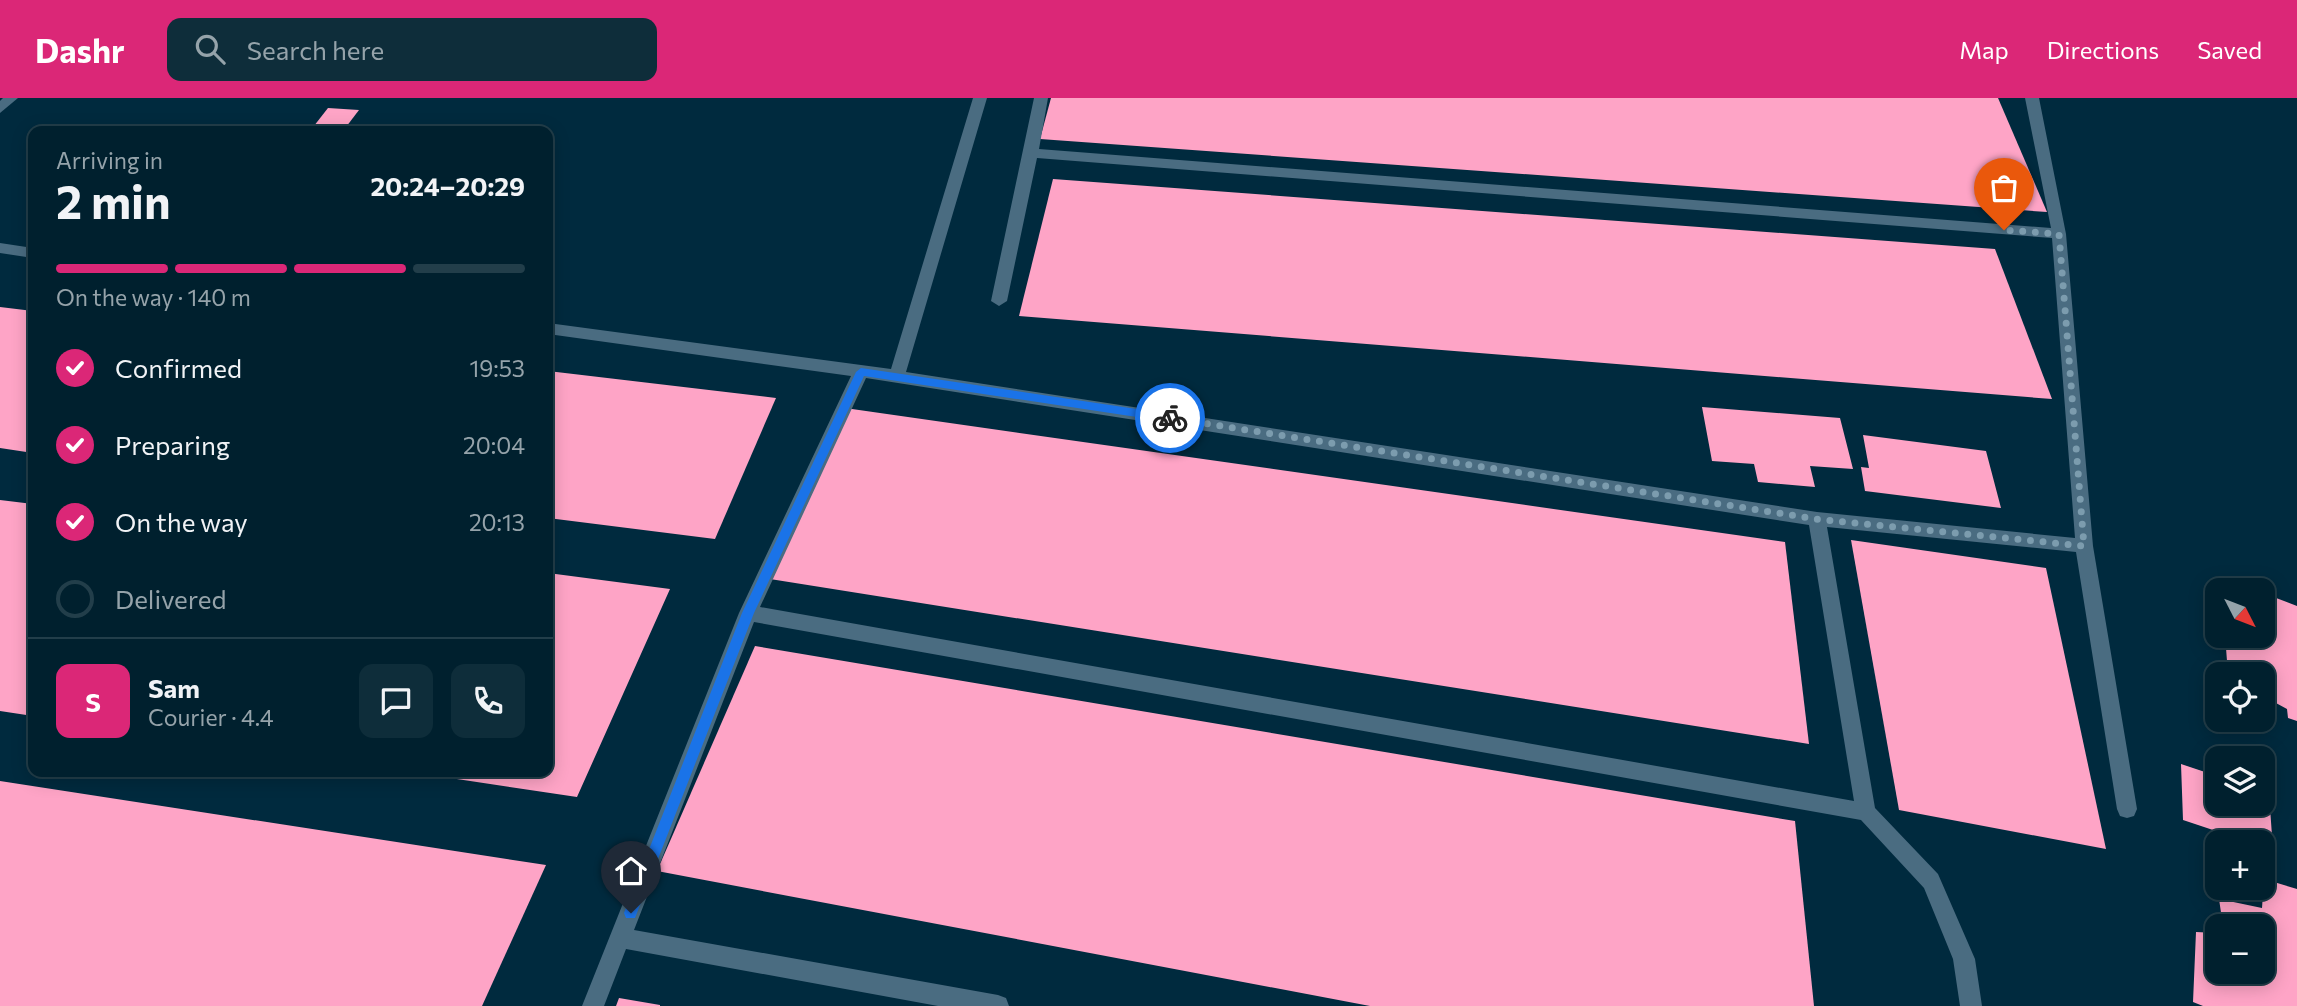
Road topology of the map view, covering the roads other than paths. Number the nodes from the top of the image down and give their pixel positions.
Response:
1 (11, 98) edge
2 (980, 98) edge
3 (1041, 98) edge
4 (2032, 98) edge
5 (0, 109) edge
6 (1031, 153) junction
7 (2059, 234) junction
8 (0, 248) edge
9 (28, 252) edge
10 (999, 301) dead end
11 (553, 329) edge
12 (861, 372) junction
13 (897, 376) junction
14 (1816, 519) junction
15 (2084, 546) junction
16 (748, 613) junction
17 (2127, 809) dead end
18 (1866, 812) junction
19 (621, 938) junction
20 (593, 1006) edge
21 (998, 1006) edge
22 (1971, 1006) edge

1 - 5 street
2 - 13 street
3 - 6 street
4 - 7 street
6 - 7 street
6 - 10 street
7 - 15 street
8 - 9 street
11 - 12 street
12 - 13 street
12 - 16 street
13 - 14 street
14 - 15 street
14 - 18 street
15 - 17 street
16 - 18 street
16 - 19 street
18 - 22 street
19 - 20 street
19 - 21 street

